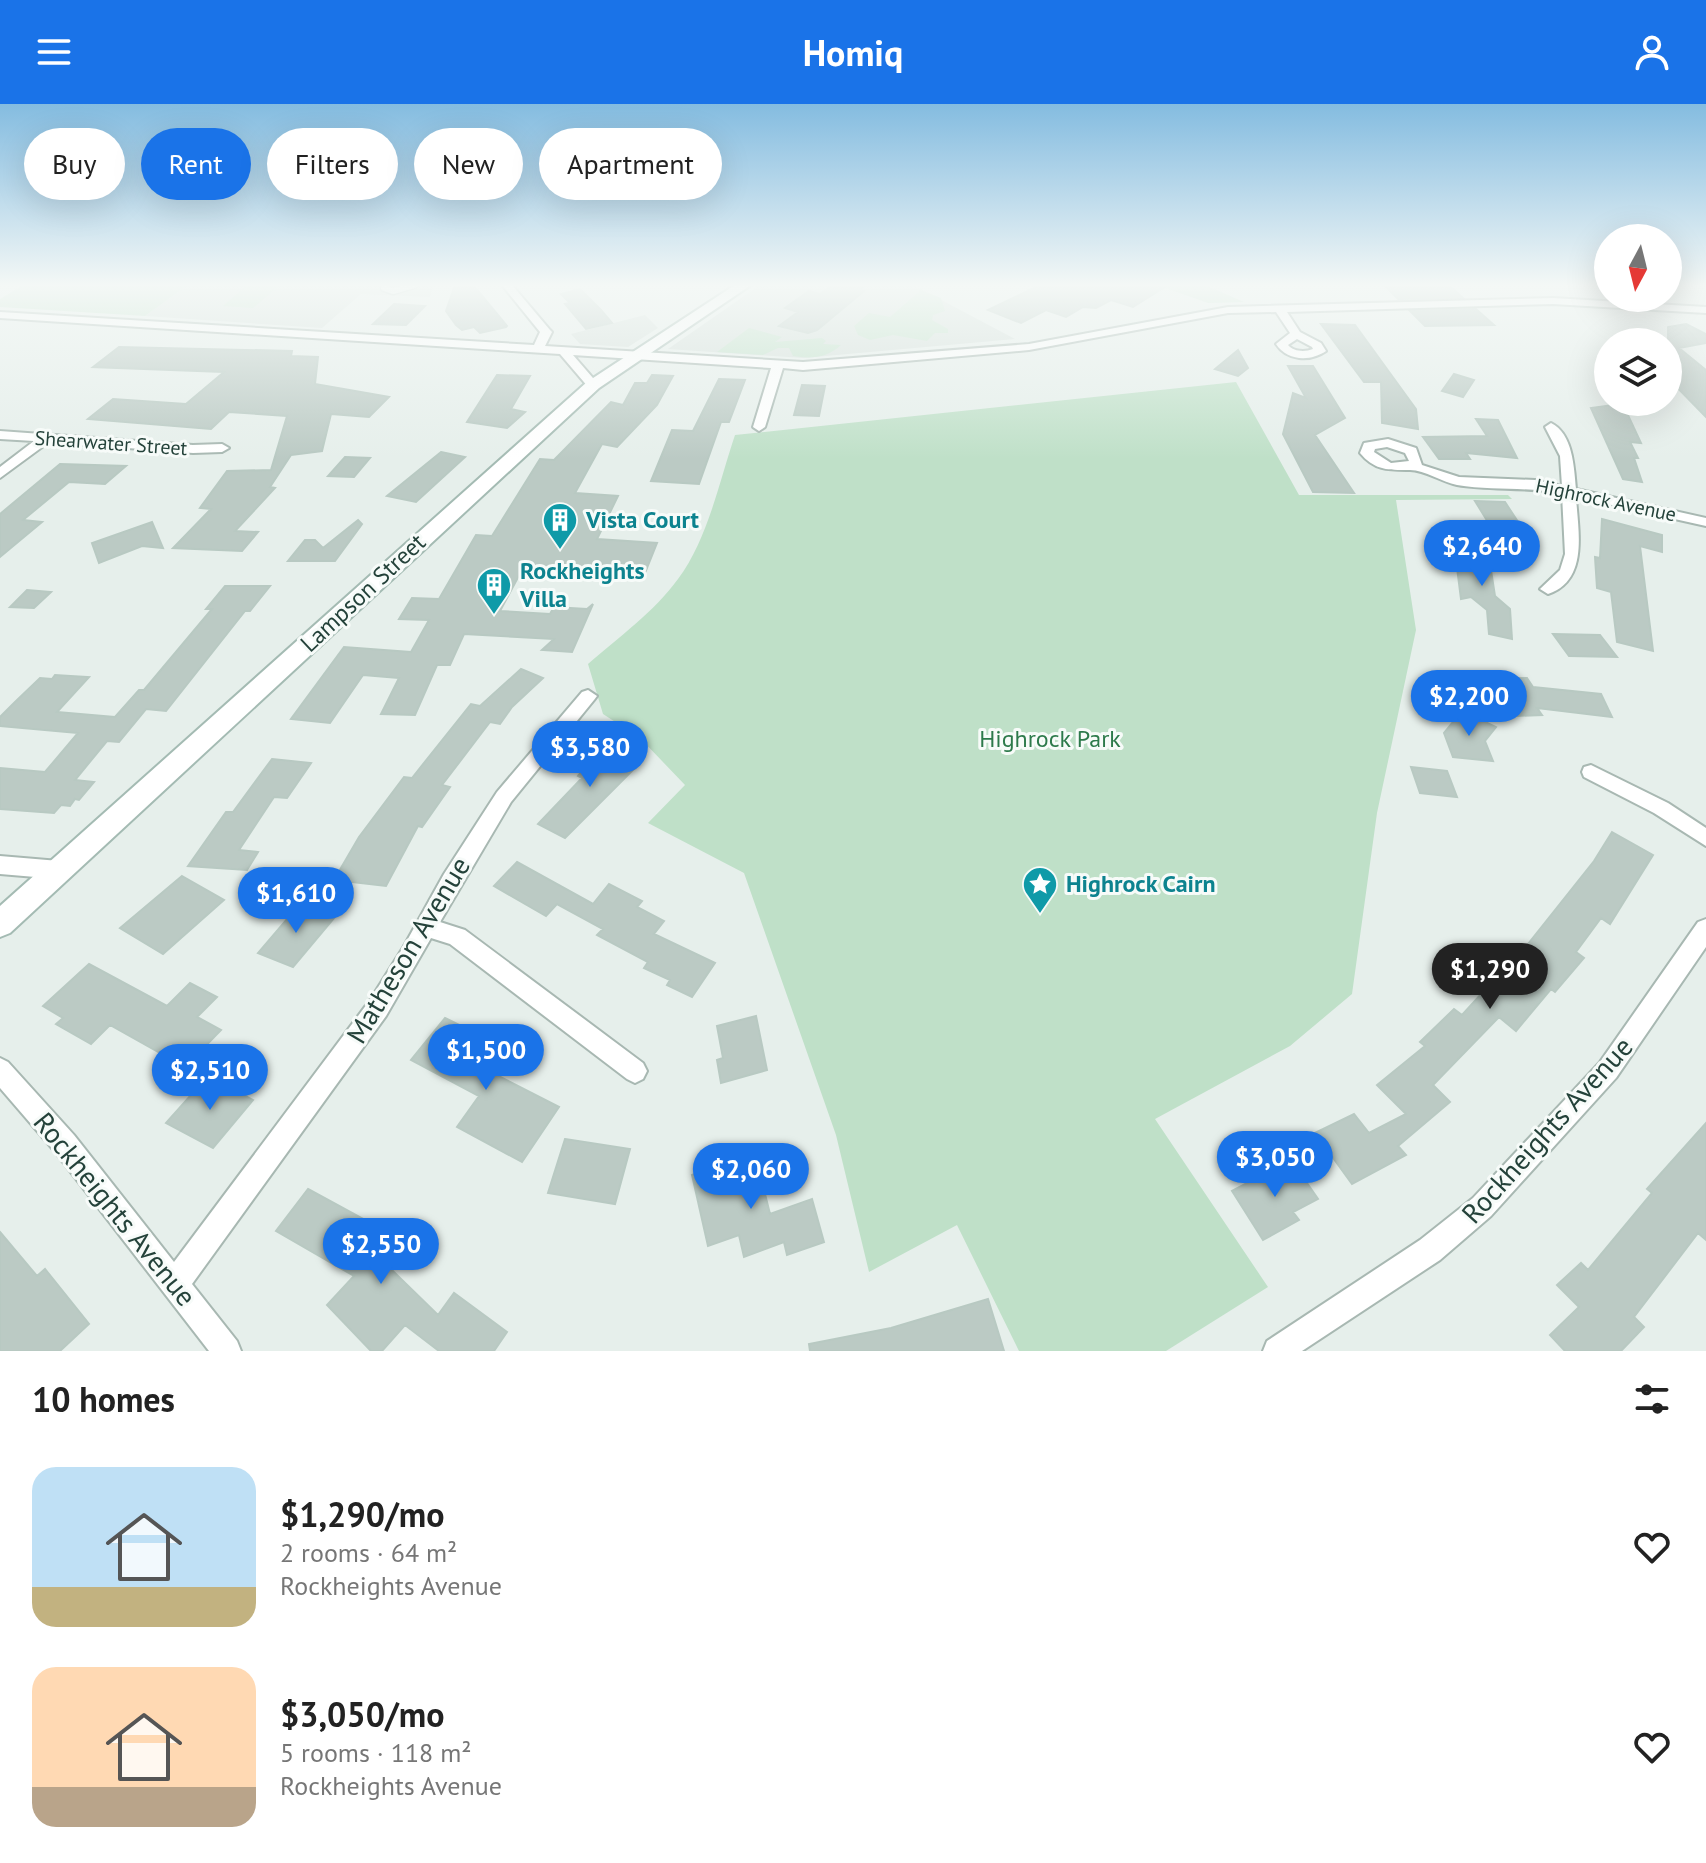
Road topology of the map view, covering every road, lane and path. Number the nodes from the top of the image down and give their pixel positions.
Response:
1 (433, 343) edge
2 (540, 343) edge
3 (655, 343) edge
4 (1049, 343) edge
5 (537, 350) junction
6 (564, 352) junction
7 (636, 356) junction
8 (778, 365) junction
9 (593, 385) junction
10 (759, 427) dead end
11 (1551, 427) dead end
12 (0, 435) edge
13 (47, 438) junction
14 (222, 448) dead end
15 (1412, 466) dead end
16 (0, 474) edge
17 (1569, 491) junction
18 (1706, 522) edge
19 (1548, 589) dead end
20 (588, 696) dead end
21 (1591, 772) dead end
22 (1706, 838) edge
23 (0, 865) edge
24 (59, 870) junction
25 (0, 924) edge
26 (426, 927) junction
27 (1706, 929) edge
28 (0, 1070) edge
29 (635, 1071) dead end
30 (175, 1284) junction
31 (227, 1351) edge
32 (1277, 1351) edge

1 - 5 street
2 - 5 street
3 - 7 main road, Lampson Street
4 - 8 street
5 - 6 street
6 - 7 street
6 - 9 street
7 - 8 street
7 - 9 main road, Lampson Street
8 - 10 street
9 - 24 main road, Lampson Street
11 - 17 street
12 - 13 street, Shearwater Street
13 - 14 street, Shearwater Street
13 - 16 street
15 - 17 street, Highrock Avenue
17 - 18 street, Highrock Avenue
17 - 19 street
20 - 26 street, Matheson Avenue
21 - 22 street
23 - 24 street
24 - 25 main road, Lampson Street
26 - 29 street
26 - 30 street, Matheson Avenue
27 - 32 street, Rockheights Avenue
28 - 30 street, Rockheights Avenue
30 - 31 street, Rockheights Avenue

